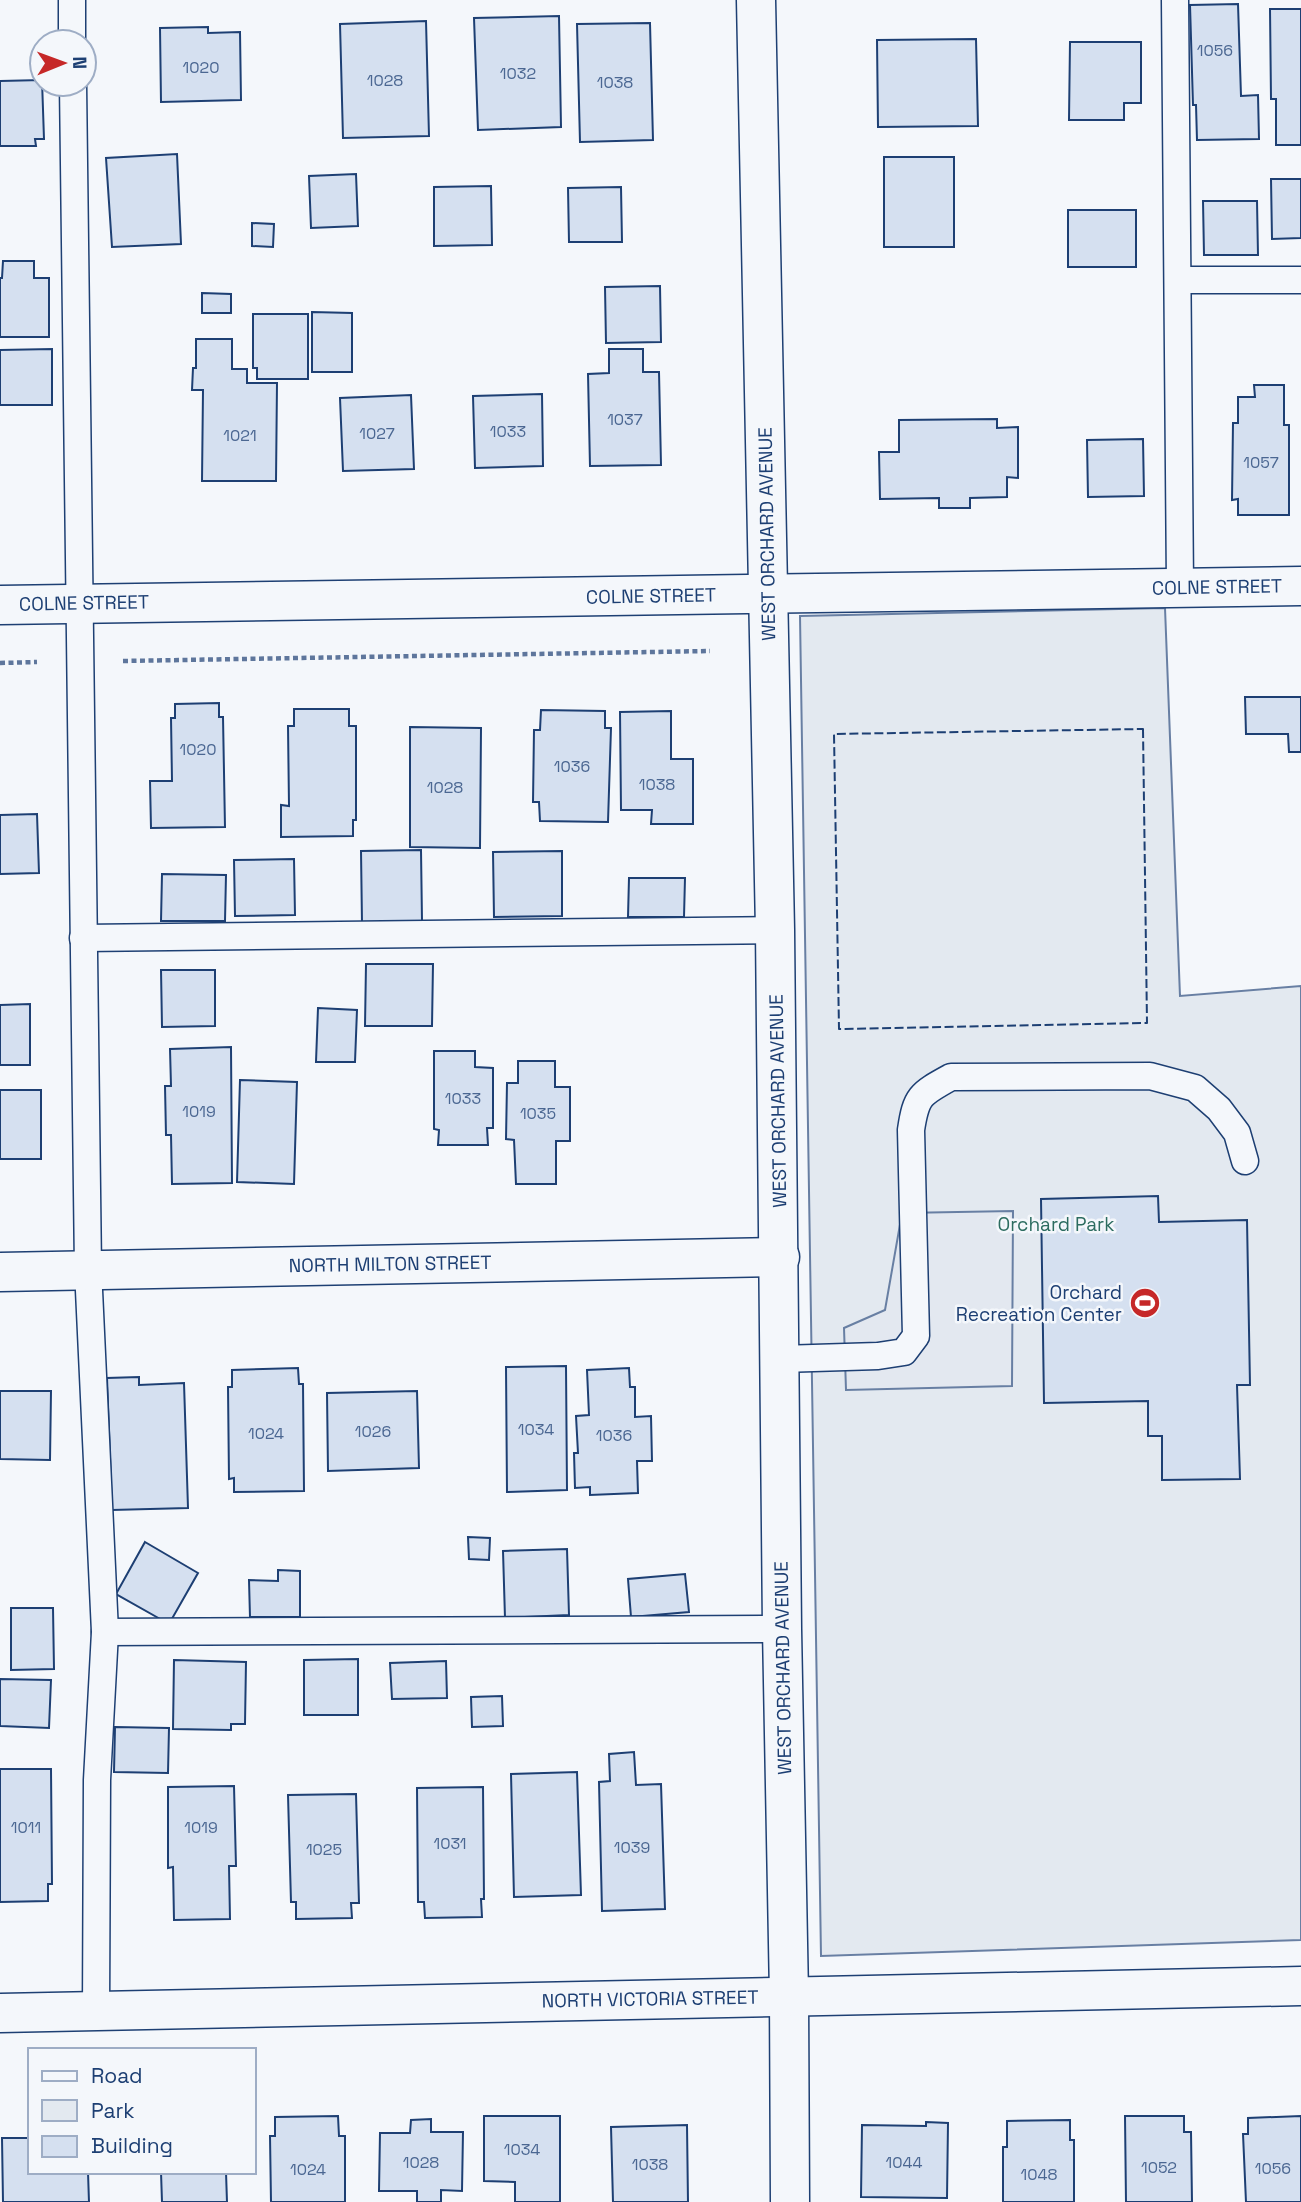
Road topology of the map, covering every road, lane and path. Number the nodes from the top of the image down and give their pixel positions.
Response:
1 (72, 0) edge
2 (756, 0) edge
3 (1175, 0) edge
4 (72, 28) edge
5 (72, 98) edge
6 (1301, 280) edge
7 (1178, 281) junction
8 (1301, 586) edge
9 (1180, 587) junction
10 (768, 595) junction
11 (78, 603) junction
12 (0, 605) edge
13 (710, 650) dead end
14 (79, 662) junction
15 (0, 663) edge
16 (775, 930) junction
17 (83, 938) junction
18 (1245, 1161) dead end
19 (780, 1256) junction
20 (88, 1269) junction
21 (0, 1272) edge
22 (781, 1359) junction
23 (782, 1629) junction
24 (105, 1632) junction
25 (1301, 1986) edge
26 (789, 1995) junction
27 (96, 2012) junction
28 (0, 2013) edge
29 (790, 2202) edge

1 - 4 lane
2 - 10 street, WEST ORCHARD AVENUE
3 - 7 lane
5 - 11 lane
6 - 7 lane
7 - 9 lane
8 - 9 street, COLNE STREET
9 - 10 street, COLNE STREET
10 - 11 street, COLNE STREET
10 - 16 street, WEST ORCHARD AVENUE
11 - 12 street, COLNE STREET
11 - 14 lane
13 - 14 path
14 - 15 path
14 - 17 lane
16 - 17 lane
16 - 19 street, WEST ORCHARD AVENUE
17 - 20 lane
18 - 22 lane
19 - 20 street, NORTH MILTON STREET
19 - 22 street, WEST ORCHARD AVENUE
20 - 21 street, NORTH MILTON STREET
20 - 24 lane
22 - 23 street, WEST ORCHARD AVENUE
23 - 24 lane
23 - 26 street, WEST ORCHARD AVENUE
24 - 27 lane
25 - 26 street, NORTH VICTORIA STREET
26 - 27 street, NORTH VICTORIA STREET
26 - 29 street, WEST ORCHARD AVENUE
27 - 28 street, NORTH VICTORIA STREET

